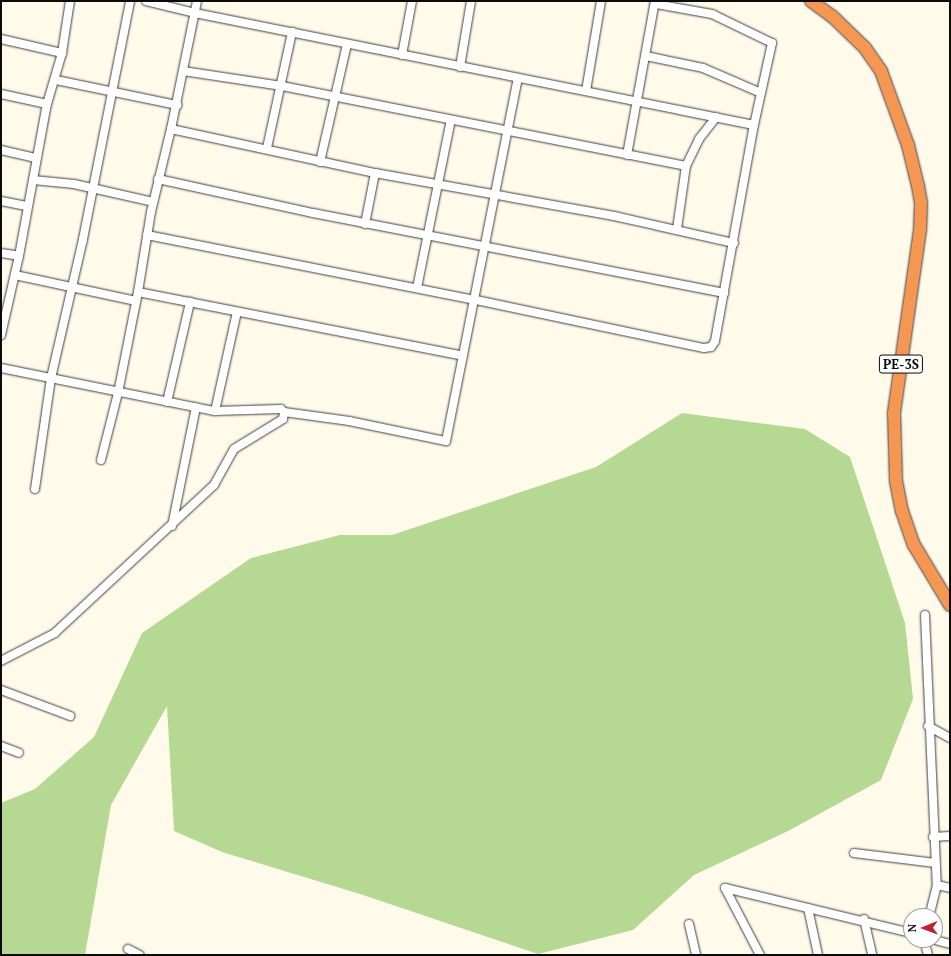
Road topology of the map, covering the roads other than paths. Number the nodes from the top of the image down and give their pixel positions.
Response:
1 (70, 1) edge
2 (130, 1) edge
3 (146, 1) edge
4 (197, 1) edge
5 (412, 1) edge
6 (471, 1) edge
7 (601, 1) edge
8 (811, 1) edge
9 (655, 3) edge
10 (195, 13) junction
11 (292, 32) junction
12 (1, 39) edge
13 (347, 44) junction
14 (62, 53) junction
15 (402, 55) junction
16 (646, 56) junction
17 (460, 66) junction
18 (183, 71) junction
19 (518, 78) junction
20 (56, 80) junction
21 (282, 86) junction
22 (586, 91) junction
23 (113, 93) junction
24 (761, 93) junction
25 (1, 94) edge
26 (336, 98) junction
27 (638, 100) junction
28 (47, 104) junction
29 (176, 105) junction
30 (716, 117) junction
31 (451, 120) junction
32 (754, 125) junction
33 (172, 130) junction
34 (507, 131) junction
35 (267, 148) junction
36 (1, 150) edge
37 (627, 155) junction
38 (36, 158) junction
39 (320, 162) junction
40 (686, 166) junction
41 (375, 173) junction
42 (158, 179) junction
43 (33, 180) junction
44 (437, 184) junction
45 (94, 189) junction
46 (494, 195) junction
47 (1, 201) edge
48 (153, 202) junction
49 (27, 206) junction
50 (365, 224) junction
51 (677, 229) junction
52 (426, 234) junction
53 (147, 235) junction
54 (734, 243) junction
55 (485, 246) junction
56 (1, 253) edge
57 (19, 256) junction
58 (15, 275) junction
59 (72, 286) junction
60 (417, 288) junction
61 (138, 292) junction
62 (724, 293) junction
63 (476, 300) junction
64 (136, 301) junction
65 (190, 302) junction
66 (4, 308) edge
67 (237, 312) junction
68 (1, 335) edge
69 (463, 356) junction
70 (1, 368) edge
71 (52, 378) junction
72 (118, 393) junction
73 (168, 402) junction
74 (196, 407) junction
75 (215, 411) junction
76 (284, 412) junction
77 (101, 460) dead end
78 (35, 489) dead end
79 (172, 527) junction
80 (950, 605) edge
81 (925, 616) dead end
82 (3, 659) edge
83 (1, 690) edge
84 (70, 716) dead end
85 (928, 726) junction
86 (950, 738) edge
87 (1, 746) edge
88 (19, 753) dead end
89 (950, 836) edge
90 (933, 837) junction
91 (854, 853) dead end
92 (935, 863) junction
93 (937, 885) junction
94 (950, 885) edge
95 (950, 888) edge
96 (808, 908) junction
97 (931, 908) edge
98 (864, 919) junction
99 (689, 924) dead end
100 (903, 931) edge
101 (128, 949) dead end
102 (140, 955) edge
103 (696, 955) edge
104 (760, 955) edge
105 (818, 955) edge
106 (872, 955) edge

1 - 14 street
2 - 23 street
3 - 10 street
4 - 10 street
5 - 15 street
6 - 17 street
7 - 22 street
8 - 80 highway, PE-3S
9 - 16 street
9 - 24 street
10 - 11 street
10 - 18 street
11 - 13 street
11 - 21 street
12 - 14 street
13 - 15 street
13 - 26 street
14 - 20 street
15 - 17 street
16 - 24 street
16 - 27 street
17 - 19 street
18 - 21 street
18 - 29 street
19 - 22 street
19 - 34 street
20 - 23 street
20 - 28 street
21 - 26 street
21 - 35 street
22 - 27 street
23 - 29 street
23 - 45 street
24 - 32 street
25 - 28 street
26 - 31 street
26 - 39 street
27 - 30 street
27 - 37 street
28 - 38 street
29 - 33 street
30 - 32 street
30 - 40 street
31 - 34 street
31 - 44 street
32 - 54 street
33 - 35 street
33 - 42 street
34 - 37 street
34 - 46 street
35 - 39 street
36 - 38 street
37 - 40 street
38 - 43 street
39 - 41 street
40 - 51 street
41 - 44 street
41 - 50 street
42 - 48 street
42 - 50 street
43 - 45 street
43 - 49 street
44 - 46 street
44 - 52 street
45 - 48 street
45 - 59 street
46 - 51 street
46 - 55 street
47 - 49 street
48 - 53 street
49 - 57 street
50 - 52 street
51 - 54 street
52 - 55 street
52 - 60 street
53 - 60 street
53 - 61 street
54 - 62 street
55 - 62 street
55 - 63 street
56 - 57 street
57 - 58 street
58 - 59 street
58 - 66 street
59 - 64 street
59 - 71 street
60 - 63 street
61 - 64 street
61 - 65 street
62 - 63 street
63 - 69 street
64 - 72 street
65 - 67 street
65 - 73 street
66 - 68 street
67 - 69 street
67 - 75 street
69 - 76 street
70 - 71 street
71 - 72 street
71 - 78 street
72 - 73 street
72 - 77 street
73 - 74 street
74 - 75 street
74 - 79 street
75 - 76 street
76 - 79 street
79 - 82 street
81 - 85 street
83 - 84 street
85 - 86 street
85 - 90 street
87 - 88 street
89 - 90 street
90 - 92 street
91 - 92 street
92 - 93 street
93 - 94 street
93 - 95 street
93 - 97 street
96 - 98 street
96 - 104 street
96 - 105 street
98 - 100 street
98 - 106 street
99 - 103 street
101 - 102 street

